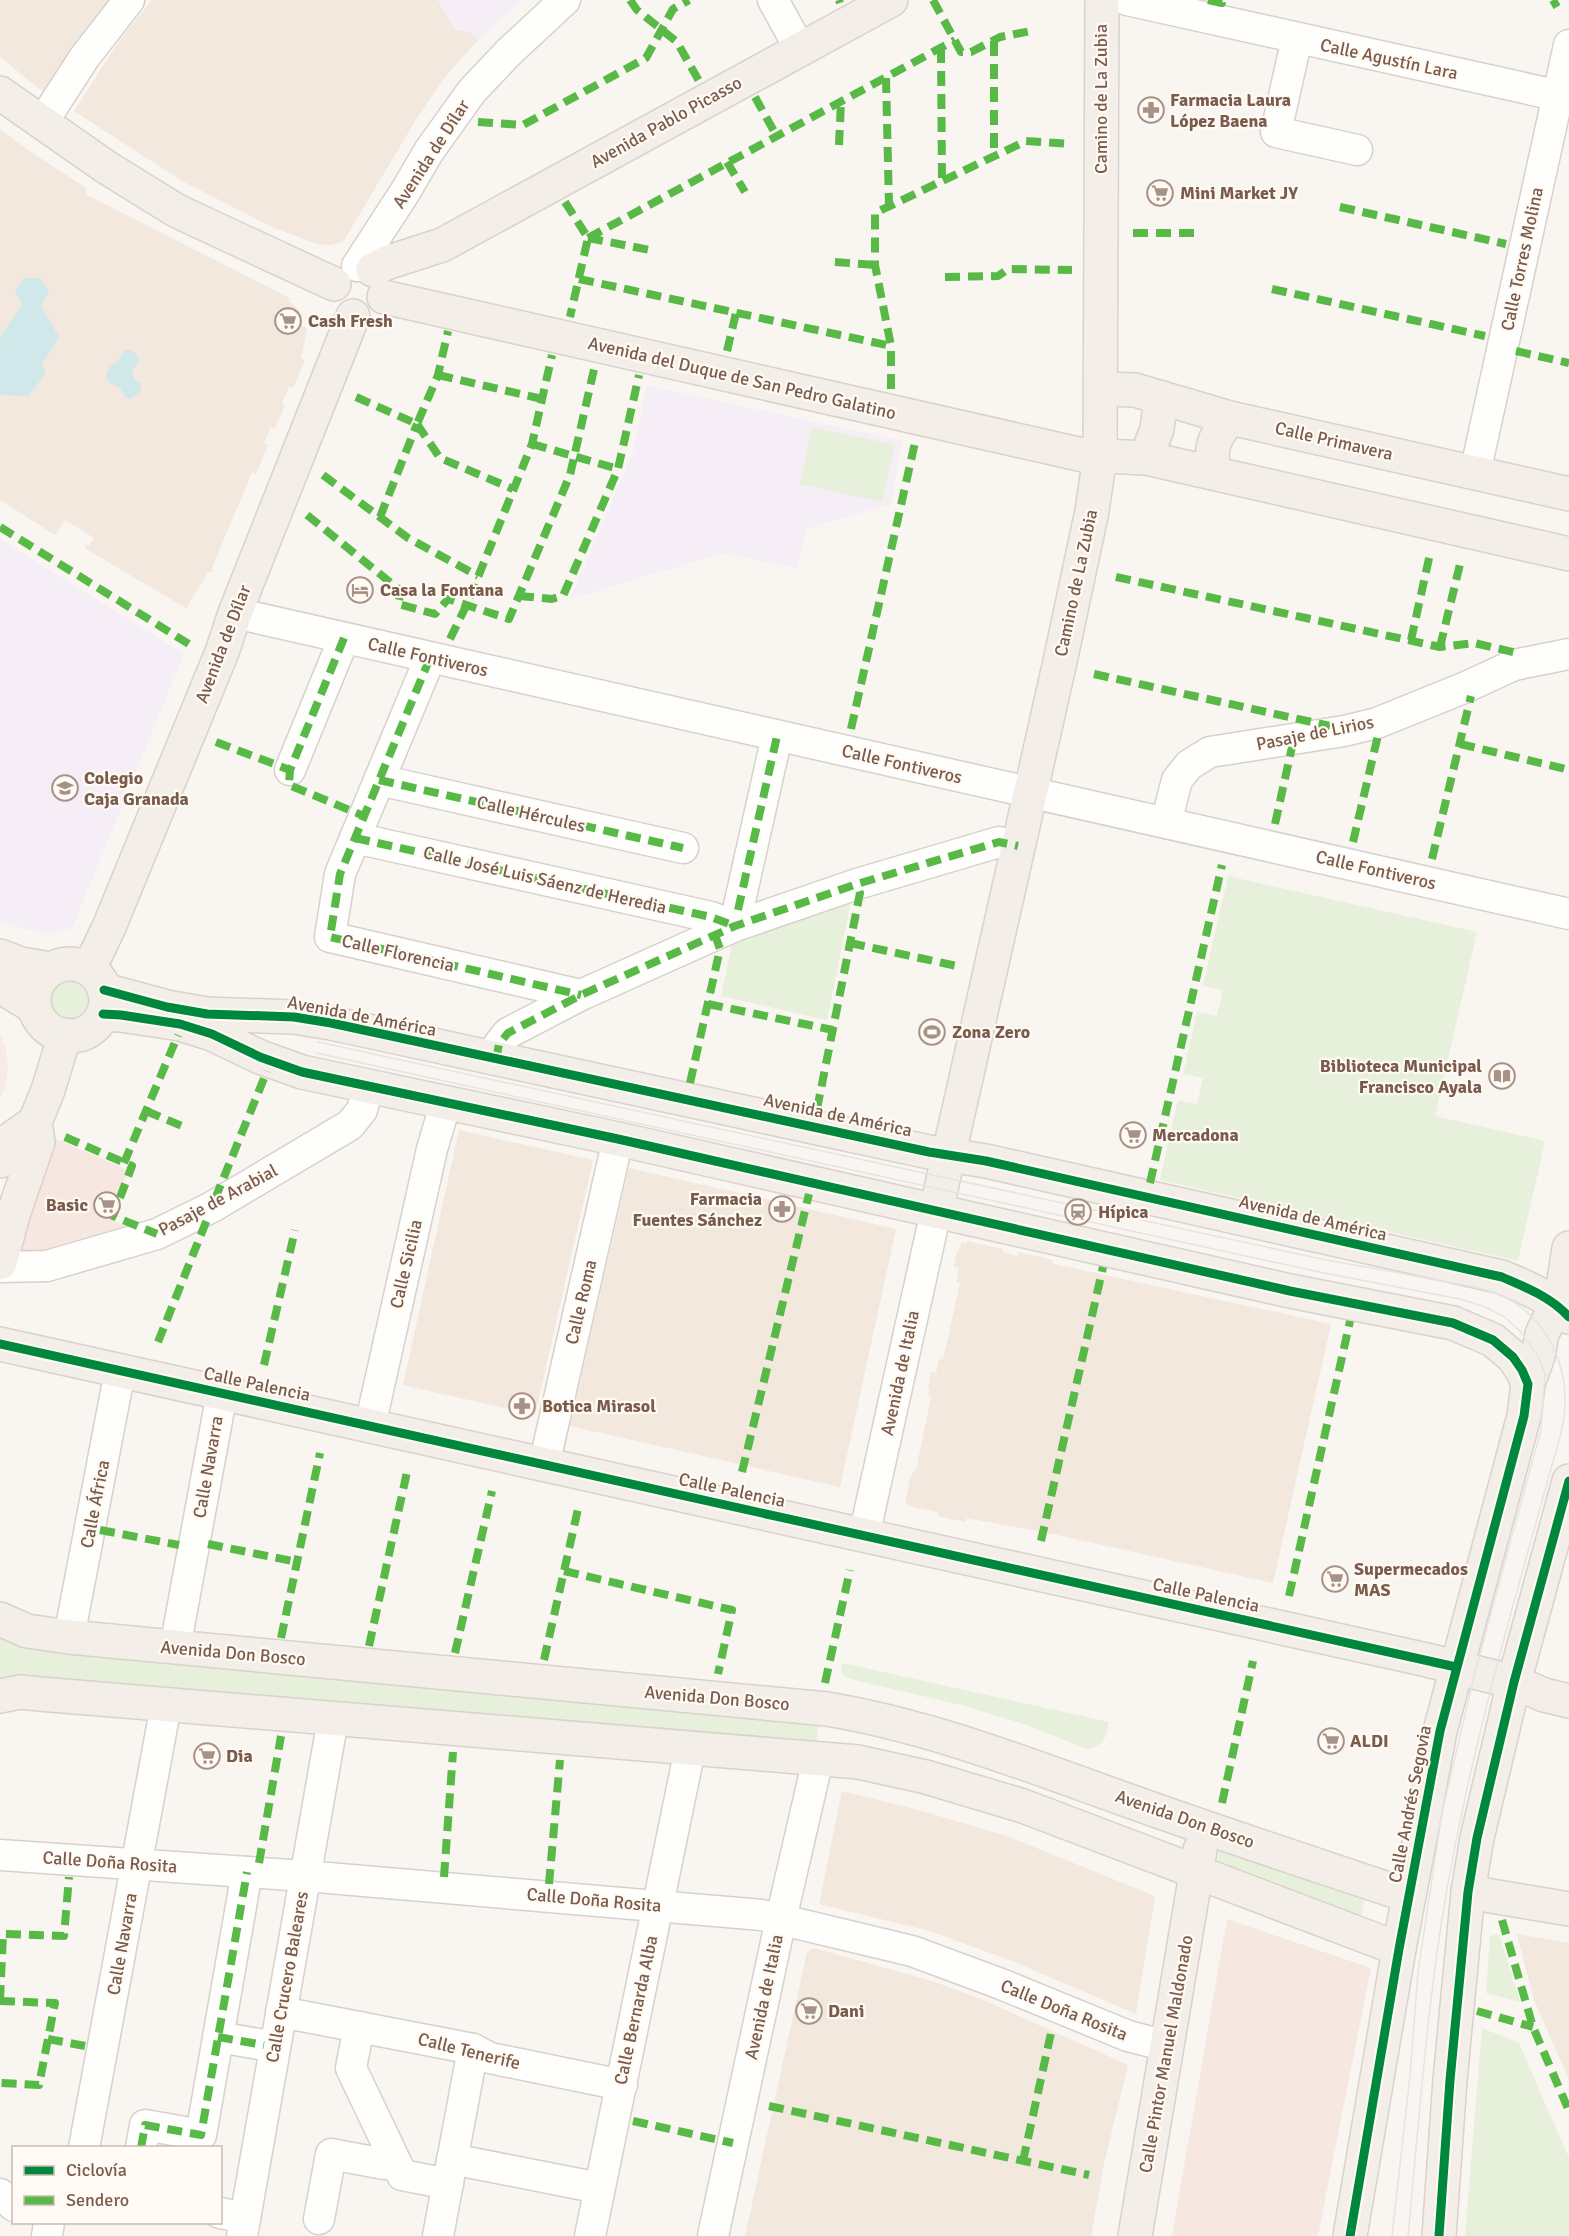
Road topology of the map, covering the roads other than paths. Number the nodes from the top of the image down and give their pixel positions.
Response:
1 (129, 0) edge
2 (565, 0) edge
3 (773, 0) edge
4 (891, 0) edge
5 (1102, 0) edge
6 (1127, 0) edge
7 (1297, 39) junction
8 (1569, 45) edge
9 (800, 49) junction
10 (0, 93) edge
11 (1563, 97) edge
12 (42, 123) junction
13 (1357, 150) dead end
14 (366, 281) junction
15 (353, 316) joint
16 (1101, 389) junction
17 (1161, 398) junction
18 (1230, 418) junction
19 (1100, 456) junction
20 (1146, 458) junction
21 (1214, 473) junction
22 (1475, 473) junction
23 (1569, 494) edge
24 (1569, 554) edge
25 (234, 614) junction
26 (344, 638) junction
27 (1569, 654) edge
28 (430, 658) junction
29 (777, 736) junction
30 (290, 770) dead end
31 (379, 780) junction
32 (1030, 793) junction
33 (1166, 823) junction
34 (355, 838) junction
35 (1018, 846) junction
36 (683, 848) dead end
37 (1569, 914) edge
38 (736, 918) junction
39 (0, 956) edge
40 (51, 969) junction
41 (0, 986) edge
42 (99, 991) junction
43 (581, 995) junction
44 (34, 1007) junction
45 (65, 1035) junction
46 (496, 1060) junction
47 (369, 1086) junction
48 (446, 1102) junction
49 (35, 1122) junction
50 (618, 1139) junction
51 (949, 1154) junction
52 (0, 1161) edge
53 (936, 1211) junction
54 (1567, 1257) edge
55 (0, 1265) edge
56 (1554, 1315) edge
57 (0, 1317) edge
58 (1453, 1323) junction
59 (0, 1336) edge
60 (0, 1344) edge
61 (120, 1371) junction
62 (1528, 1384) junction
63 (222, 1393) junction
64 (370, 1426) junction
65 (544, 1466) junction
66 (1569, 1481) edge
67 (864, 1536) junction
68 (0, 1619) edge
69 (69, 1637) junction
70 (175, 1648) junction
71 (1456, 1667) junction
72 (1514, 1682) junction
73 (0, 1696) edge
74 (1569, 1701) edge
75 (166, 1705) junction
76 (827, 1708) junction
77 (333, 1719) junction
78 (690, 1749) junction
79 (818, 1759) junction
80 (1204, 1828) junction
81 (0, 1855) edge
82 (136, 1864) junction
83 (247, 1872) junction
84 (1197, 1872) junction
85 (305, 1876) junction
86 (1468, 1892) junction
87 (1409, 1896) junction
88 (658, 1906) junction
89 (1569, 1909) edge
90 (781, 1919) junction
91 (1399, 1949) junction
92 (281, 2012) junction
93 (359, 2027) junction
94 (218, 2037) junction
95 (264, 2045) dead end
96 (1167, 2046) junction
97 (473, 2049) junction
98 (621, 2085) junction
99 (84, 2146) edge
100 (141, 2146) edge
101 (394, 2159) junction
102 (450, 2172) junction
103 (584, 2185) dead end
104 (0, 2194) edge
105 (12, 2204) edge
106 (319, 2219) dead end
107 (236, 2222) edge
108 (438, 2236) edge
109 (590, 2236) edge
110 (713, 2236) edge
111 (1135, 2236) edge
112 (1350, 2236) edge
113 (1439, 2236) edge

1 - 12 street
2 - 14 street, Avenida de Dílar
3 - 9 street
4 - 9 main road, Avenida Pablo Picasso
5 - 16 main road, Camino de La Zubia
6 - 7 street, Calle Agustín Lara
7 - 11 street, Calle Agustín Lara
7 - 13 street
8 - 11 street, Calle Torres Molina
9 - 14 main road, Avenida Pablo Picasso
10 - 12 main road, Avenida del Duque de San Pedro Galatino
11 - 22 street, Calle Torres Molina
12 - 14 main road, Avenida del Duque de San Pedro Galatino
14 - 15 main road, Avenida Pablo Picasso
14 - 19 main road, Avenida del Duque de San Pedro Galatino
15 - 25 main road, Avenida de Dílar
16 - 17 main road, Calle Primavera
16 - 19 main road, Camino de La Zubia
17 - 18 main road, Calle Primavera
17 - 20 main road
18 - 21 main road
18 - 22 main road, Calle Primavera
19 - 20 main road
19 - 32 main road, Camino de La Zubia
20 - 21 main road
21 - 24 main road
22 - 23 main road, Calle Primavera
25 - 26 street, Calle Fontiveros
25 - 42 main road, Avenida de Dílar
26 - 28 street, Calle Fontiveros
26 - 30 street
27 - 33 street, Pasaje de Lirios
28 - 29 street, Calle Fontiveros
28 - 31 street, Calle Florencia
29 - 32 street, Calle Fontiveros
29 - 38 street
31 - 34 street, Calle Florencia
31 - 36 street, Calle Hércules
32 - 33 street, Calle Fontiveros
32 - 35 main road, Camino de La Zubia
33 - 37 street, Calle Fontiveros
34 - 38 street, Calle José Luis Sáenz de Heredia
34 - 43 street, Calle Florencia
35 - 38 street
35 - 51 main road, Camino de La Zubia
38 - 43 street
39 - 40 main road
40 - 42 main road
40 - 44 main road
41 - 44 main road
42 - 45 main road
42 - 46 main road, Avenida de América
42 - 47 main road
43 - 46 street
44 - 45 main road
45 - 49 main road
46 - 51 main road, Avenida de América
47 - 48 main road
47 - 55 street, Pasaje de Arabial
48 - 50 main road
48 - 64 street, Calle Sicilia
49 - 52 main road
49 - 55 main road
50 - 53 main road
50 - 65 street, Calle Roma
51 - 53 main road, Camino de La Zubia
51 - 56 main road, Avenida de América
53 - 58 main road
53 - 67 street, Avenida de Italia
54 - 56 main road, Calle Andrés Segovia
56 - 58 main road
56 - 62 main road, Calle Andrés Segovia
57 - 59 main road
58 - 62 main road
60 - 61 main road, Calle Palencia
61 - 63 main road, Calle Palencia
61 - 69 street, Calle África
62 - 71 main road, Calle Andrés Segovia
63 - 64 main road, Calle Palencia
63 - 70 street, Calle Navarra
64 - 65 main road, Calle Palencia
65 - 67 main road, Calle Palencia
66 - 72 main road
67 - 71 main road, Calle Palencia
68 - 69 main road, Avenida Don Bosco
69 - 70 main road, Avenida Don Bosco
70 - 76 main road, Avenida Don Bosco
71 - 72 main road, Calle Palencia
71 - 87 main road, Calle Andrés Segovia
72 - 74 main road, Calle Palencia
72 - 86 main road
73 - 75 main road
75 - 77 main road
75 - 82 street, Calle Navarra
76 - 79 main road
76 - 80 main road, Avenida Don Bosco
77 - 78 main road
77 - 85 street, Calle Crucero Baleares
78 - 79 main road
78 - 88 street, Calle Bernarda Alba
79 - 84 main road
79 - 90 street, Avenida de Italia
80 - 84 main road, Calle Pintor Manuel Maldonado
80 - 87 main road, Avenida Don Bosco
81 - 82 street, Calle Doña Rosita
82 - 83 street, Calle Doña Rosita
82 - 99 street, Calle Navarra
83 - 85 street, Calle Doña Rosita
83 - 94 street
84 - 91 main road
84 - 96 main road, Calle Pintor Manuel Maldonado
85 - 88 street, Calle Doña Rosita
85 - 92 street, Calle Crucero Baleares
86 - 89 main road
86 - 113 main road
87 - 91 main road, Calle Andrés Segovia
88 - 90 street, Calle Doña Rosita
88 - 98 street, Calle Bernarda Alba
90 - 96 street, Calle Doña Rosita
90 - 110 street, Avenida de Italia
91 - 112 main road, Calle Andrés Segovia
92 - 93 street, Calle Tenerife
92 - 107 street, Calle Crucero Baleares
93 - 97 street, Calle Tenerife
93 - 101 street
94 - 95 street
94 - 100 street
96 - 111 main road, Calle Pintor Manuel Maldonado
97 - 98 street, Calle Tenerife
97 - 102 street
98 - 109 street, Calle Bernarda Alba
101 - 102 street
101 - 106 street
102 - 103 street
102 - 108 street
104 - 105 street

